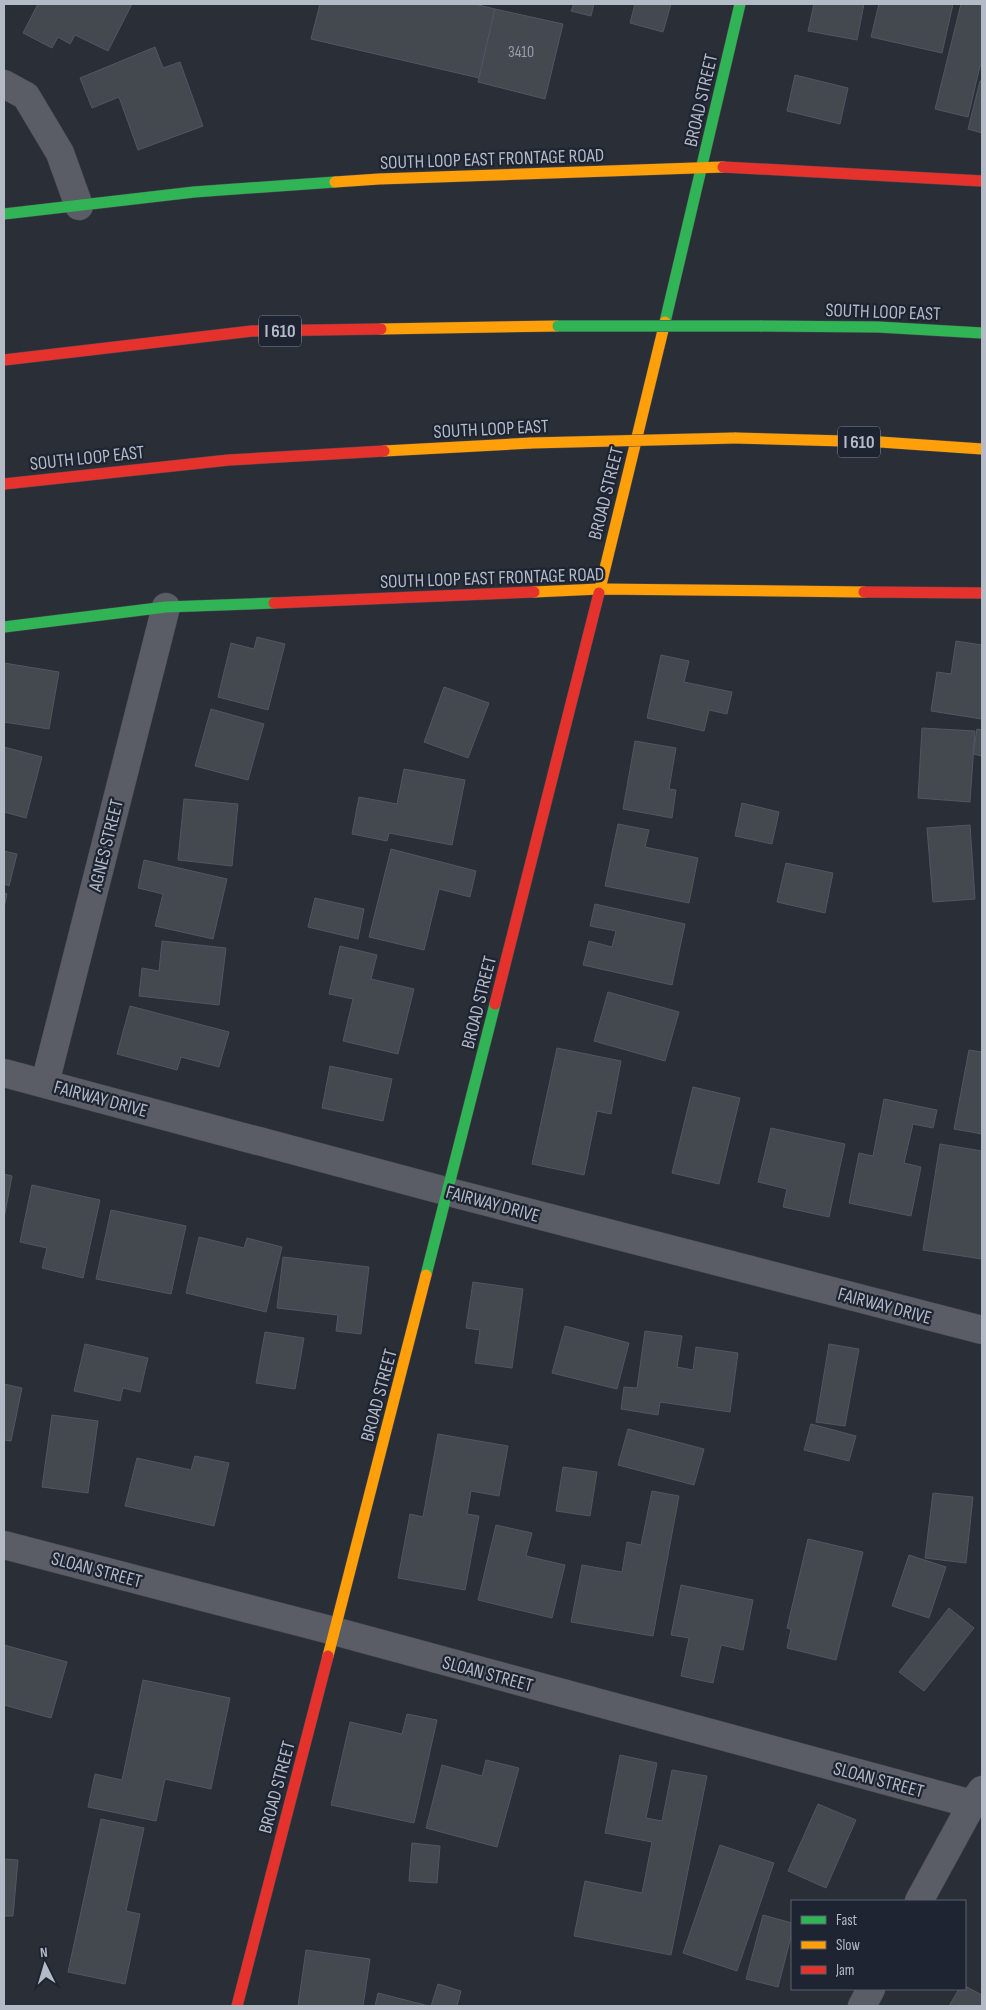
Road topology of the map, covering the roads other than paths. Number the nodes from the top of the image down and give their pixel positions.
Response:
1 (740, 4) edge
2 (4, 84) edge
3 (703, 167) junction
4 (982, 181) edge
5 (79, 206) junction
6 (4, 214) edge
7 (982, 333) edge
8 (4, 360) edge
9 (982, 448) edge
10 (4, 484) edge
11 (599, 589) junction
12 (982, 593) edge
13 (166, 607) junction
14 (4, 627) edge
15 (4, 1073) edge
16 (45, 1083) junction
17 (449, 1192) junction
18 (982, 1330) edge
19 (4, 1545) edge
20 (334, 1631) junction
21 (977, 1797) edge
22 (919, 1900) edge
23 (870, 1990) edge
24 (237, 2006) edge
25 (862, 2006) edge

1 - 3 main road, BROAD STREET
2 - 5 street
3 - 4 main road, SOUTH LOOP EAST FRONTAGE ROAD
3 - 5 main road, SOUTH LOOP EAST FRONTAGE ROAD
3 - 11 main road, BROAD STREET
5 - 6 main road, SOUTH LOOP EAST FRONTAGE ROAD
7 - 8 main road, SOUTH LOOP EAST / I 610, bridge
9 - 10 main road, SOUTH LOOP EAST / I 610, bridge
11 - 12 main road, SOUTH LOOP EAST FRONTAGE ROAD
11 - 13 main road, SOUTH LOOP EAST FRONTAGE ROAD
11 - 17 main road, BROAD STREET
13 - 14 main road, SOUTH LOOP EAST FRONTAGE ROAD
13 - 16 street, AGNES STREET
15 - 16 street, FAIRWAY DRIVE
16 - 17 street, FAIRWAY DRIVE
17 - 18 street, FAIRWAY DRIVE
17 - 20 main road, BROAD STREET
19 - 20 street, SLOAN STREET
20 - 21 street, SLOAN STREET
20 - 24 main road, BROAD STREET
21 - 22 street
23 - 25 street

